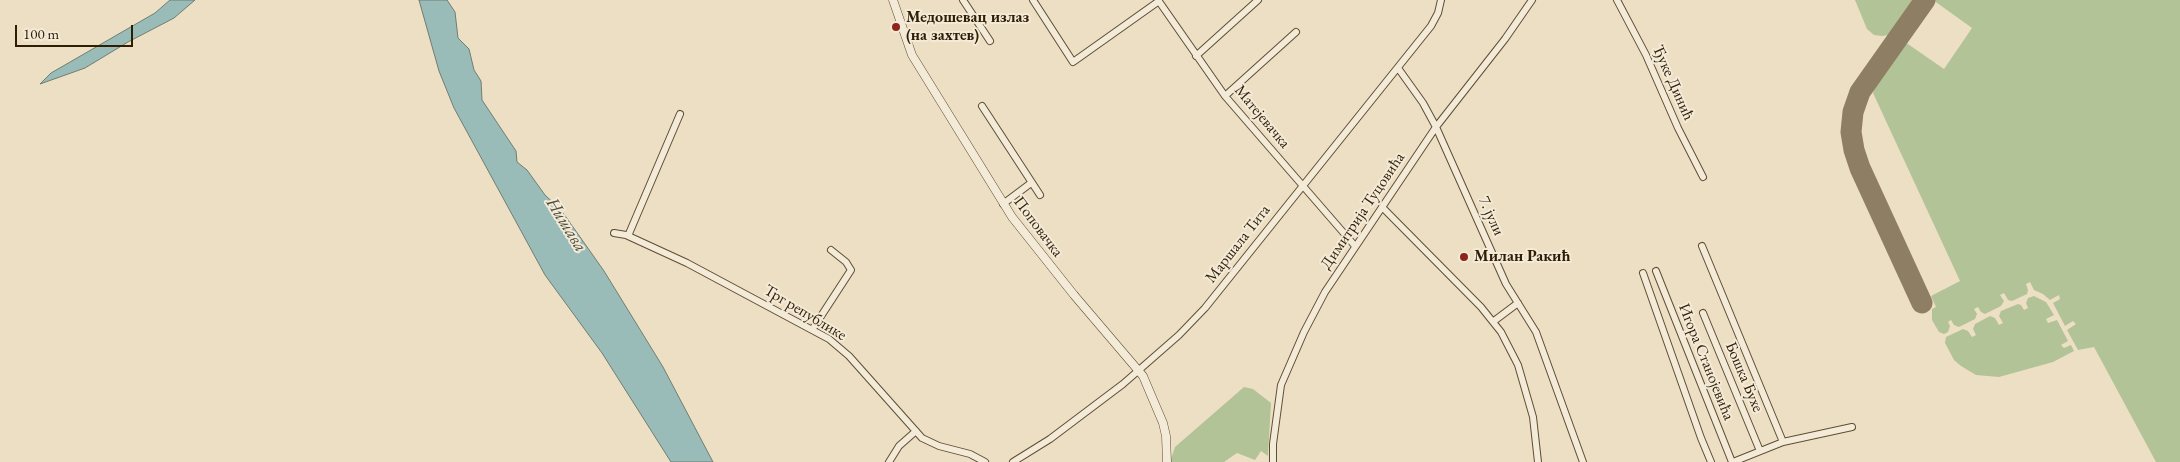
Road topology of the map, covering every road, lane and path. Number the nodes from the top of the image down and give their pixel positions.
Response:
1 (893, 0) edge
2 (963, 0) edge
3 (1033, 0) edge
4 (1258, 0) edge
5 (1441, 0) edge
6 (1532, 0) edge
7 (1617, 0) edge
8 (1158, 1) edge
9 (1296, 32) dead end
10 (990, 41) dead end
11 (1196, 56) junction
12 (1398, 68) junction
13 (1225, 96) junction
14 (982, 106) dead end
15 (680, 114) dead end
16 (1436, 128) junction
17 (1702, 177) dead end
18 (1031, 183) junction
19 (1302, 185) junction
20 (1040, 195) dead end
21 (1003, 204) junction
22 (1382, 207) junction
23 (614, 233) dead end
24 (628, 236) junction
25 (1355, 246) junction
26 (1702, 246) dead end
27 (831, 250) dead end
28 (1656, 271) dead end
29 (1643, 273) dead end
30 (1518, 304) junction
31 (1703, 313) dead end
32 (1494, 322) junction
33 (812, 330) junction
34 (1138, 370) junction
35 (1852, 427) dead end
36 (916, 431) junction
37 (1783, 442) junction
38 (1760, 451) junction
39 (889, 462) edge
40 (985, 462) edge
41 (1013, 462) edge
42 (1167, 462) edge
43 (1273, 462) edge
44 (1538, 462) edge
45 (1583, 462) edge
46 (1711, 462) edge
47 (1732, 462) edge

1 - 21 street, Поповачка
2 - 10 street
3 - 8 street
4 - 11 street
5 - 12 street, Маршала Тита
6 - 16 street, Димитрија Туцовића
7 - 17 street, Ђуке Динић
8 - 11 street, Матејевачка
9 - 13 street
11 - 13 street, Матејевачка
12 - 16 street, 7. јули
12 - 19 street, Маршала Тита
13 - 19 street, Матејевачка
14 - 18 street
15 - 24 street
16 - 22 street, Димитрија Туцовића
16 - 30 street, 7. јули
18 - 20 street
18 - 21 street
19 - 25 street, Матејевачка
19 - 34 street, Маршала Тита
21 - 34 street, Поповачка
22 - 25 street, Димитрија Туцовића
22 - 32 street
23 - 24 street, Трг републике
24 - 33 street, Трг републике
25 - 43 street, Димитрија Туцовића
26 - 37 street
27 - 33 street
28 - 47 street, Игора Станојевића
29 - 46 street
30 - 32 street
30 - 45 street, 7. јули
31 - 38 street, Бошка Бухе
32 - 44 street
33 - 36 street, Трг републике
34 - 41 street, Маршала Тита
34 - 42 street, Поповачка
35 - 37 street
36 - 39 street
36 - 40 street, Трг републике
37 - 38 street
38 - 47 street

